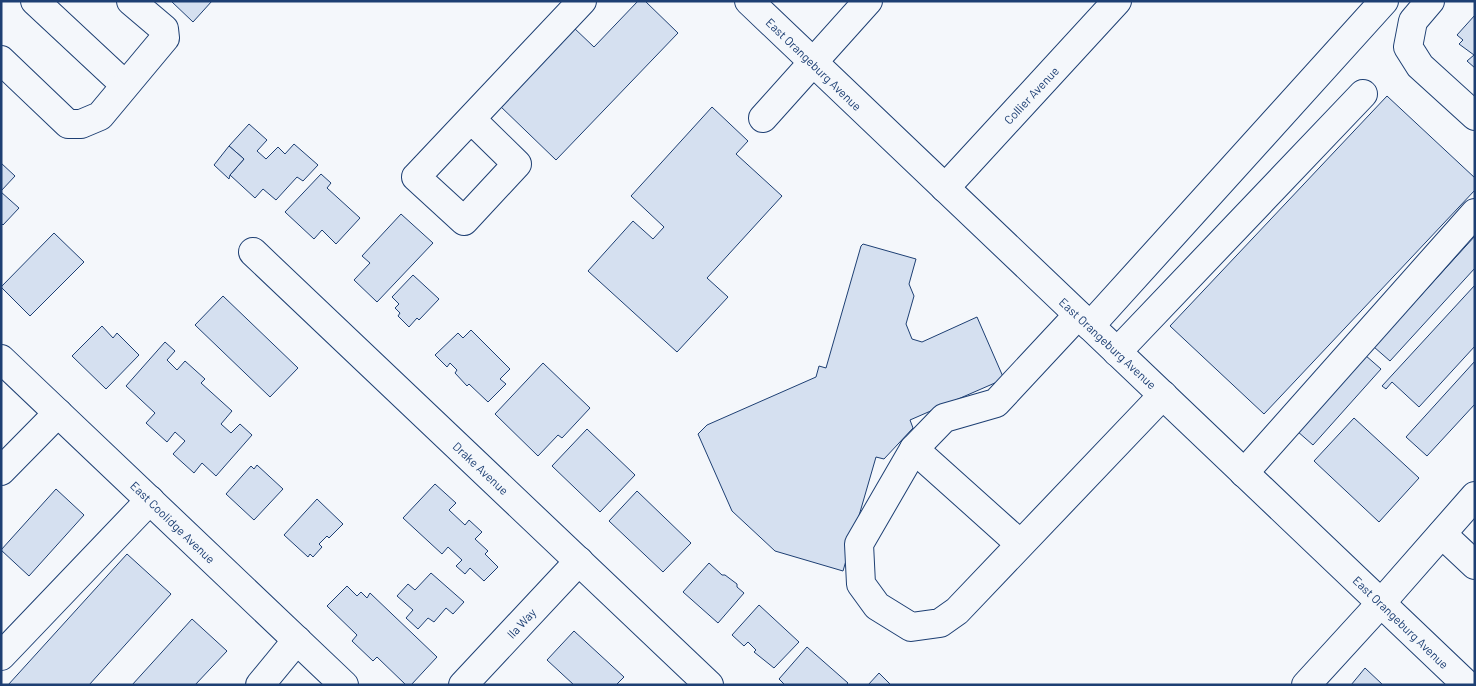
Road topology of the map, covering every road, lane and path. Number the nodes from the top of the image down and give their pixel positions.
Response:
1 (35, 1) edge
2 (131, 1) edge
3 (582, 1) edge
4 (749, 1) edge
5 (868, 1) edge
6 (1117, 1) edge
7 (1384, 1) edge
8 (1430, 1) edge
9 (1, 60) edge
10 (813, 62) junction
11 (125, 85) junction
12 (1363, 94) dead end
13 (1475, 116) edge
14 (763, 118) dead end
15 (471, 119) dead end
16 (946, 188) junction
17 (1475, 213) edge
18 (253, 252) dead end
19 (1084, 320) junction
20 (1117, 352) junction
21 (1, 359) edge
22 (1163, 395) junction
23 (58, 413) junction
24 (914, 448) junction
25 (1, 471) edge
26 (1244, 472) junction
27 (1475, 496) edge
28 (150, 500) junction
29 (1442, 534) junction
30 (1020, 544) junction
31 (579, 561) junction
32 (1475, 565) edge
33 (1381, 603) junction
34 (297, 640) junction
35 (1, 656) edge
36 (1456, 681) edge
37 (260, 685) edge
38 (344, 685) edge
39 (463, 685) edge
40 (710, 685) edge
41 (1306, 685) edge

1 - 11 street
2 - 11 street
3 - 15 street
4 - 10 street, East Orangeburg Avenue
5 - 10 street
6 - 16 street, Collier Avenue
7 - 19 street
8 - 13 street
9 - 11 street
10 - 14 street
10 - 16 street, East Orangeburg Avenue
12 - 20 street
16 - 19 street, East Orangeburg Avenue
17 - 26 street
18 - 31 street, Drake Avenue
19 - 20 street, East Orangeburg Avenue
19 - 24 street
20 - 22 street, East Orangeburg Avenue
21 - 23 street, East Coolidge Avenue
22 - 26 street, East Orangeburg Avenue
22 - 30 street
23 - 25 street
23 - 28 street, East Coolidge Avenue
24 - 30 street
24 - 30 street
26 - 33 street, East Orangeburg Avenue
27 - 29 street
28 - 34 street, East Coolidge Avenue
28 - 35 street
29 - 32 street
29 - 33 street
31 - 39 street, Ila Way
31 - 40 street, Drake Avenue
33 - 36 street, East Orangeburg Avenue
33 - 41 street
34 - 37 street
34 - 38 street, East Coolidge Avenue

